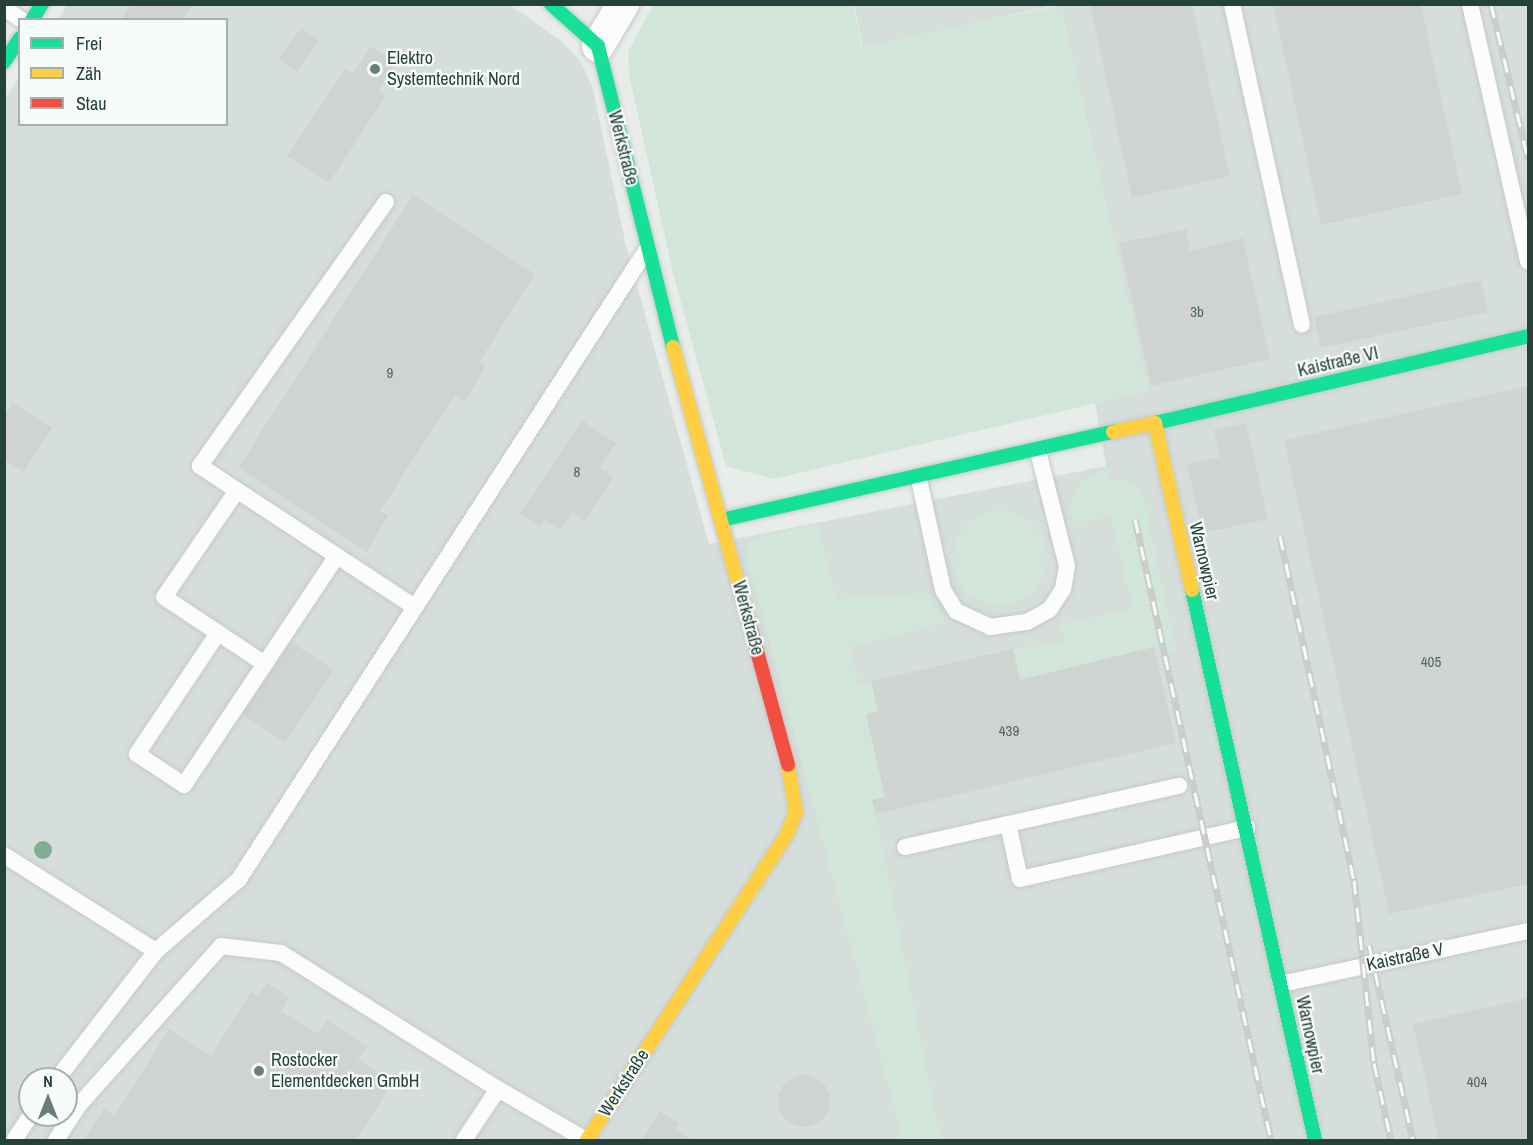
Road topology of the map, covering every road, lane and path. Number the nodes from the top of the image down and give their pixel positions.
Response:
1 (42, 4) edge
2 (551, 4) edge
3 (623, 4) edge
4 (1232, 4) edge
5 (1470, 4) edge
6 (4, 8) edge
7 (19, 18) edge
8 (33, 18) edge
9 (18, 41) edge
10 (598, 46) junction
11 (4, 62) edge
12 (386, 202) dead end
13 (647, 249) junction
14 (1528, 262) edge
15 (1302, 324) dead end
16 (1528, 336) edge
17 (1155, 423) junction
18 (1038, 451) junction
19 (919, 479) junction
20 (236, 492) junction
21 (721, 520) junction
22 (337, 556) junction
23 (415, 607) junction
24 (218, 633) junction
25 (266, 664) junction
26 (1179, 786) dead end
27 (1008, 824) junction
28 (1247, 828) junction
29 (905, 847) dead end
30 (4, 855) edge
31 (1528, 931) edge
32 (156, 951) junction
33 (1281, 984) junction
34 (66, 1067) edge
35 (498, 1089) junction
36 (22, 1127) edge
37 (14, 1140) edge
38 (56, 1140) edge
39 (464, 1140) edge
40 (587, 1140) edge
41 (1315, 1140) edge

1 - 8 street
2 - 10 street
3 - 10 street
4 - 15 lane
5 - 14 lane
6 - 7 lane
9 - 11 street
10 - 13 street, Werkstraße
12 - 20 lane
13 - 21 street, Werkstraße
13 - 23 lane
16 - 17 street, Kaistraße VI
17 - 18 street
17 - 28 street, Warnowpier
18 - 19 street
18 - 19 lane
19 - 21 street
20 - 22 lane
20 - 24 lane
21 - 40 street, Werkstraße
22 - 23 lane
22 - 25 lane
23 - 32 lane
24 - 25 lane
24 - 25 lane
26 - 27 lane
27 - 28 lane
27 - 29 lane
28 - 33 street, Warnowpier
30 - 32 lane
31 - 33 lane, Kaistraße V
32 - 34 lane
33 - 41 street, Warnowpier
35 - 38 lane
35 - 39 lane
35 - 40 lane
36 - 37 lane

